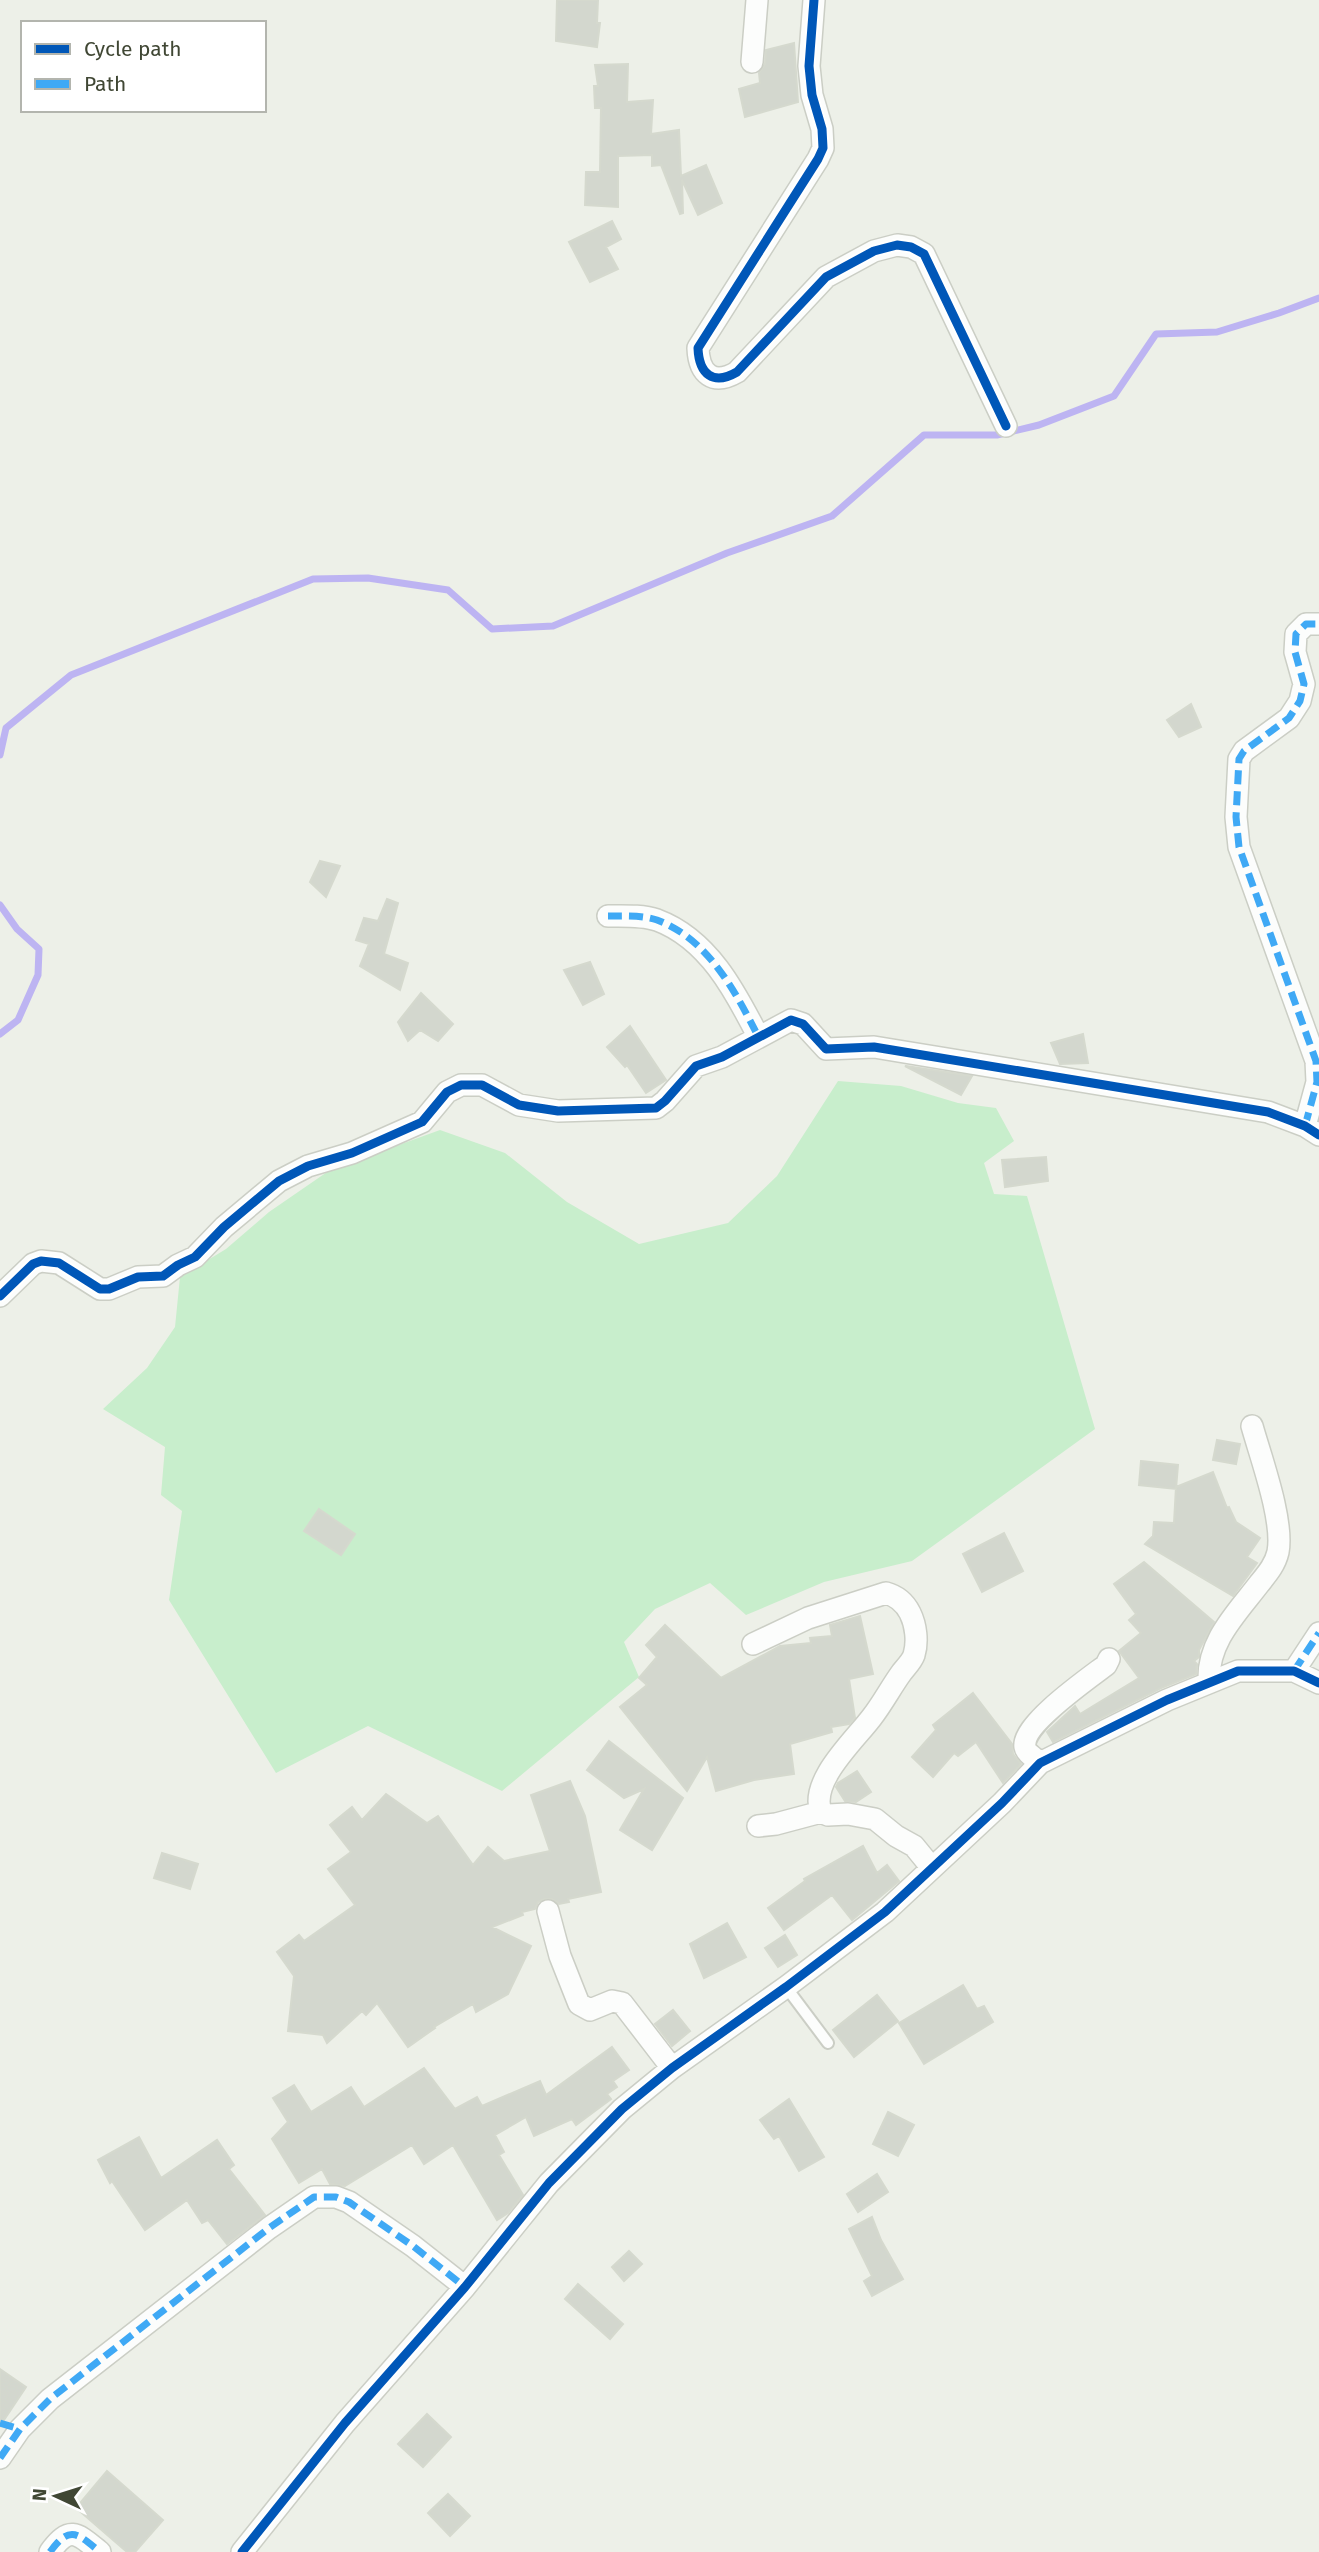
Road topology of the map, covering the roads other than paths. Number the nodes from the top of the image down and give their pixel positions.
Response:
1 (757, 0) edge
2 (814, 0) edge
3 (752, 62) dead end
4 (1006, 426) dead end
5 (1319, 624) edge
6 (608, 916) dead end
7 (758, 1036) junction
8 (1312, 1131) edge
9 (0, 1296) edge
10 (1252, 1426) dead end
11 (1319, 1633) edge
12 (753, 1644) dead end
13 (1109, 1659) dead end
14 (1294, 1671) junction
15 (1209, 1682) junction
16 (1319, 1683) edge
17 (1040, 1763) junction
18 (821, 1812) junction
19 (758, 1826) dead end
20 (932, 1868) junction
21 (548, 1911) dead end
22 (786, 1987) junction
23 (828, 2043) dead end
24 (672, 2068) junction
25 (464, 2287) junction
26 (10, 2426) edge
27 (0, 2458) edge
28 (50, 2552) edge
29 (100, 2552) edge
30 (242, 2552) edge

1 - 3 street
2 - 4 street
5 - 8 street
6 - 7 street
7 - 8 street
7 - 9 street
10 - 15 street
11 - 14 street
12 - 18 street
13 - 17 street
14 - 15 street
14 - 16 street
15 - 17 street
17 - 20 street
18 - 19 street
18 - 20 street
20 - 22 street
21 - 24 street
22 - 23 lane
22 - 24 street
24 - 25 street
25 - 26 street
25 - 30 street
26 - 27 street
28 - 29 street

